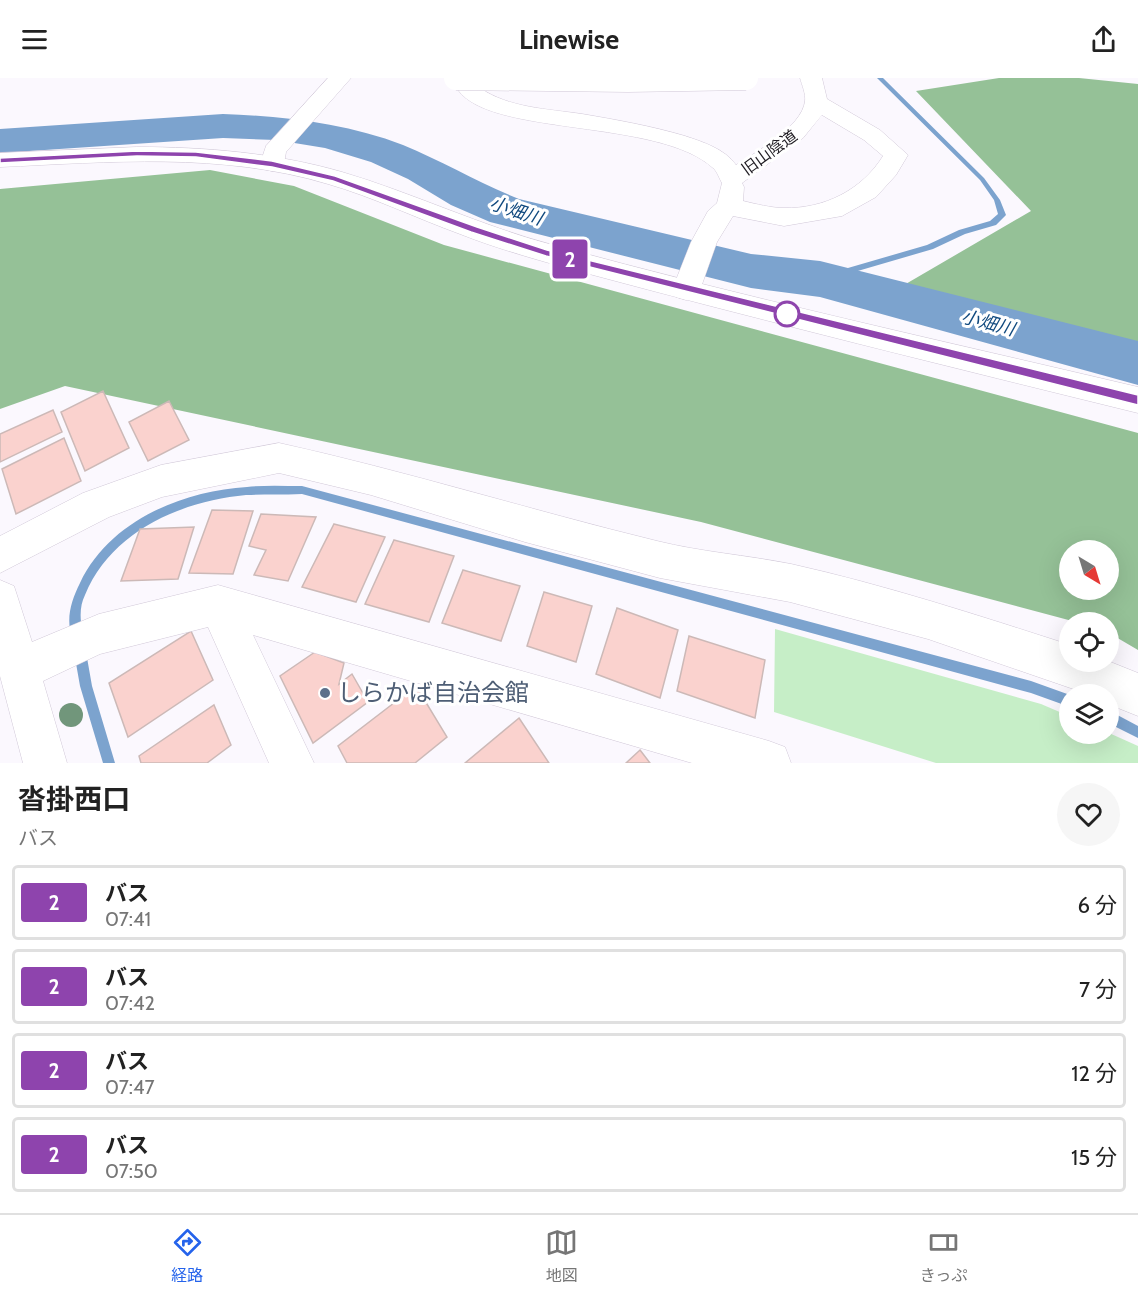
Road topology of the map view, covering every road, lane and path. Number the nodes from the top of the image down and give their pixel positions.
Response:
1 (340, 78) edge
2 (456, 78) edge
3 (473, 78) edge
4 (746, 78) edge
5 (814, 90) edge
6 (273, 158) junction
7 (0, 160) edge
8 (732, 179) junction
9 (727, 207) junction
10 (690, 280) junction
11 (1138, 400) edge
12 (0, 555) edge
13 (0, 600) edge
14 (218, 605) junction
15 (19, 671) junction
16 (1138, 695) edge
17 (752, 761) edge
18 (45, 763) edge
19 (292, 763) edge

1 - 6 main road
2 - 4 main road, bridge
3 - 8 main road
5 - 8 main road, 旧山陰道
5 - 9 main road
6 - 7 main road
6 - 10 main road
8 - 9 main road, 旧山陰道
9 - 10 main road, 旧山陰道
10 - 11 main road
12 - 16 main road
13 - 15 main road
14 - 15 main road
14 - 17 main road
14 - 19 main road
15 - 18 main road

